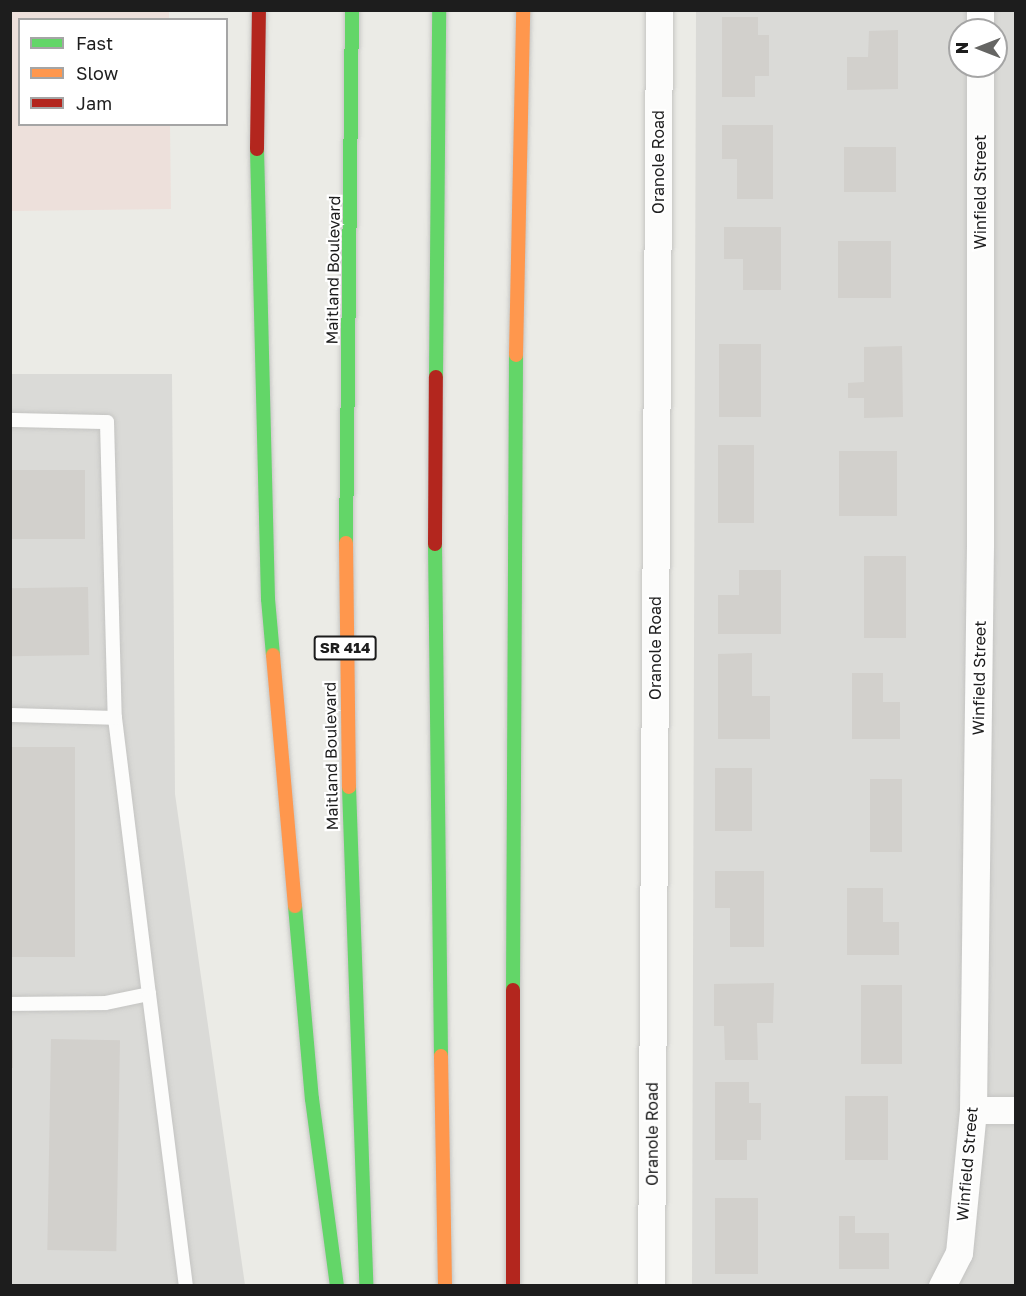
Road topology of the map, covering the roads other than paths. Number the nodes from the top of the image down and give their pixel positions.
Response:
1 (259, 10) edge
2 (352, 10) edge
3 (439, 10) edge
4 (523, 10) edge
5 (658, 10) edge
6 (980, 78) edge
7 (10, 420) edge
8 (10, 716) edge
9 (115, 718) junction
10 (150, 994) junction
11 (10, 1004) edge
12 (973, 1110) junction
13 (1016, 1110) edge
14 (186, 1286) edge
15 (337, 1286) edge
16 (366, 1286) edge
17 (445, 1286) edge
18 (513, 1286) edge
19 (651, 1286) edge
20 (942, 1286) edge

1 - 15 highway
2 - 16 highway, Maitland Boulevard / SR 414
3 - 17 highway
4 - 18 highway
5 - 19 street, Oranole Road
6 - 12 street, Winfield Street
7 - 9 lane
8 - 9 lane
9 - 10 lane
10 - 11 lane
10 - 14 lane
12 - 13 street
12 - 20 street, Winfield Street

